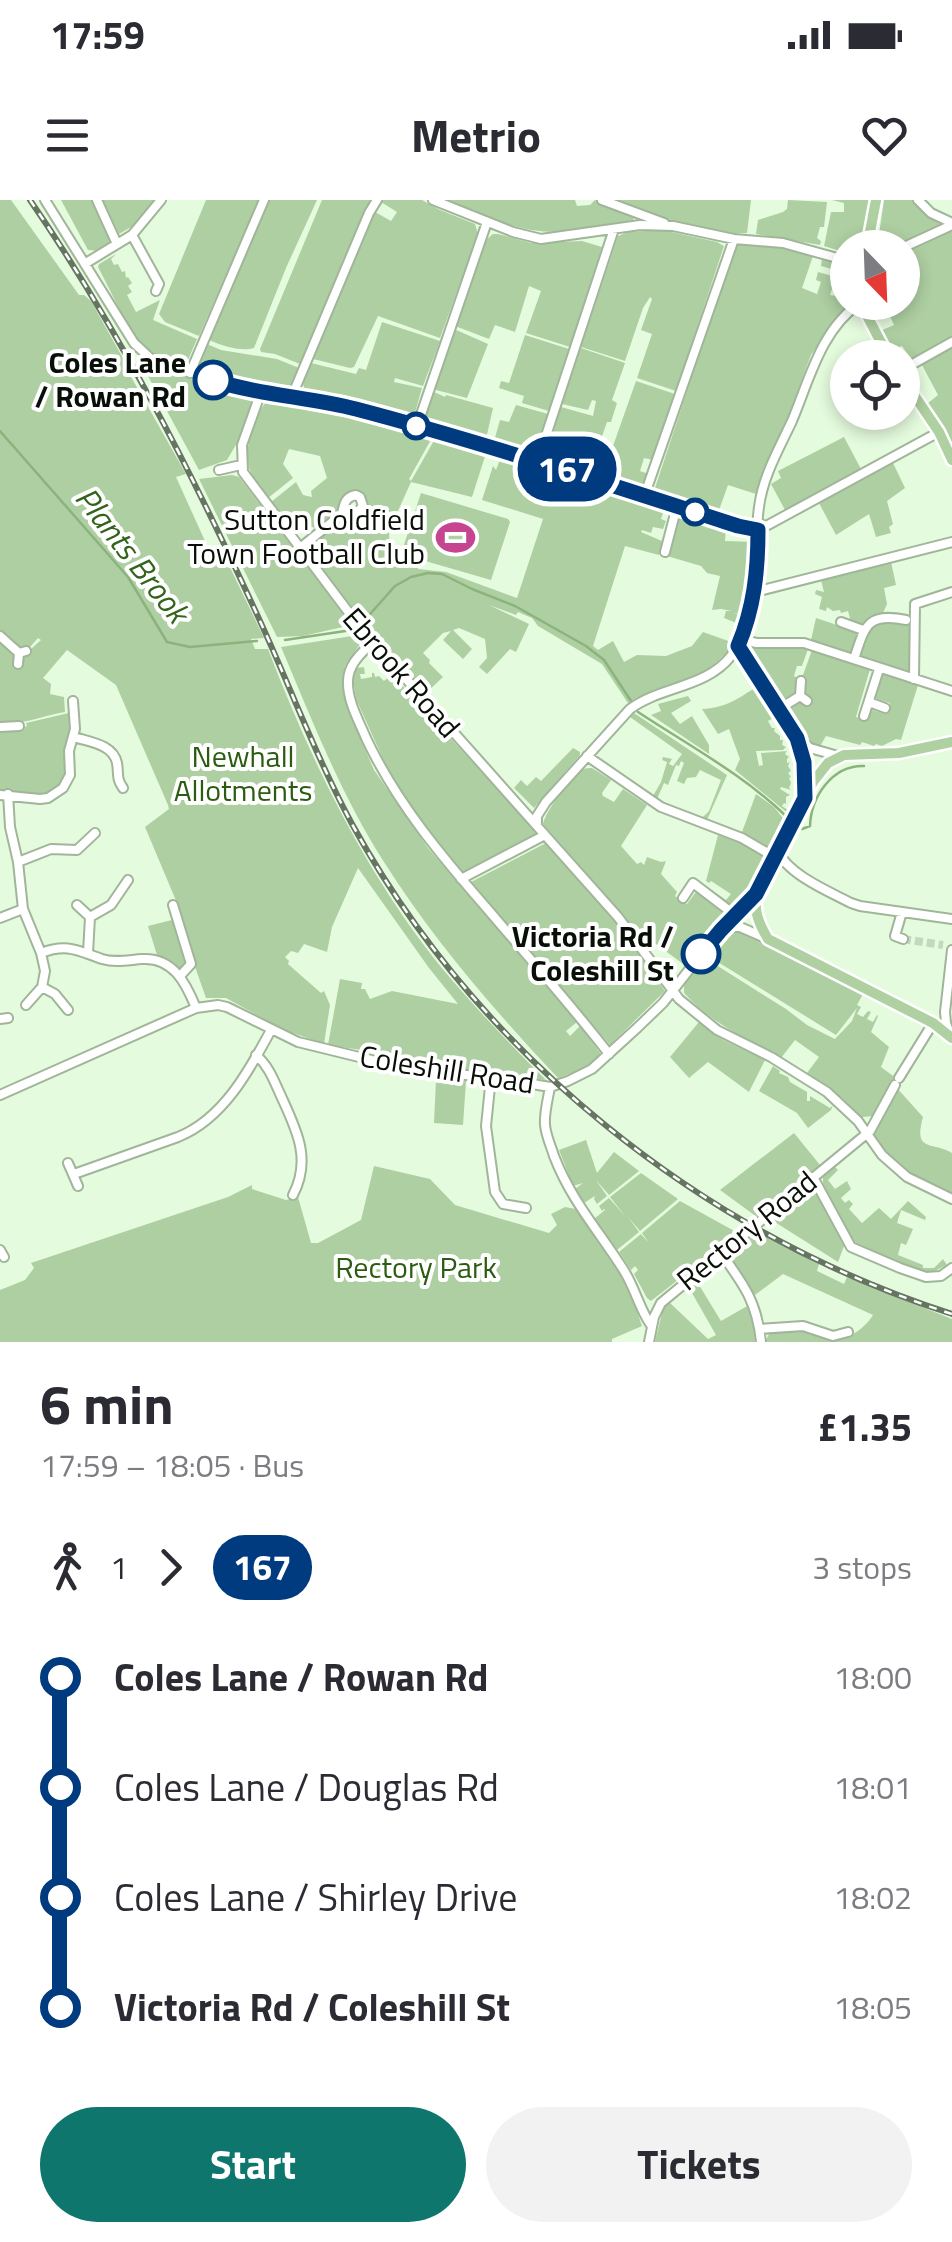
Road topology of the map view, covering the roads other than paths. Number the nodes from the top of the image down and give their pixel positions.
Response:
1 (44, 200) edge
2 (97, 200) edge
3 (161, 200) edge
4 (264, 200) edge
5 (377, 200) edge
6 (433, 200) edge
7 (602, 200) edge
8 (876, 200) edge
9 (918, 200) edge
10 (640, 220) junction
11 (486, 222) junction
12 (950, 225) edge
13 (614, 229) junction
14 (870, 230) edge
15 (132, 235) junction
16 (734, 239) junction
17 (920, 239) edge
18 (118, 244) junction
19 (830, 256) edge
20 (86, 263) junction
21 (156, 292) dead end
22 (842, 320) edge
23 (952, 342) edge
24 (920, 362) edge
25 (190, 373) junction
26 (261, 392) junction
27 (292, 396) junction
28 (920, 402) edge
29 (417, 426) junction
30 (939, 432) junction
31 (538, 460) junction
32 (952, 460) edge
33 (241, 464) junction
34 (219, 470) dead end
35 (645, 494) junction
36 (677, 506) junction
37 (342, 514) dead end
38 (758, 528) junction
39 (952, 542) edge
40 (300, 548) junction
41 (664, 552) dead end
42 (754, 592) junction
43 (952, 592) edge
44 (906, 620) dead end
45 (842, 622) dead end
46 (863, 630) junction
47 (0, 636) edge
48 (372, 642) junction
49 (740, 643) junction
50 (21, 656) dead end
51 (854, 659) junction
52 (880, 668) junction
53 (914, 679) junction
54 (801, 681) dead end
55 (952, 691) edge
56 (74, 699) dead end
57 (869, 702) junction
58 (885, 708) dead end
59 (778, 709) junction
60 (864, 716) dead end
61 (20, 726) dead end
62 (0, 727) edge
63 (74, 737) junction
64 (797, 738) junction
65 (952, 742) edge
66 (586, 756) junction
67 (839, 756) junction
68 (124, 788) dead end
69 (4, 795) edge
70 (805, 798) junction
71 (537, 824) junction
72 (88, 835) dead end
73 (546, 835) junction
74 (772, 851) junction
75 (18, 862) junction
76 (787, 865) junction
77 (768, 868) junction
78 (462, 879) junction
79 (128, 880) dead end
80 (756, 894) junction
81 (683, 898) dead end
82 (77, 906) dead end
83 (23, 910) junction
84 (902, 912) junction
85 (165, 914) dead end
86 (734, 915) junction
87 (90, 917) junction
88 (0, 918) edge
89 (952, 919) edge
90 (721, 930) junction
91 (768, 939) junction
92 (903, 939) dead end
93 (949, 947) edge
94 (88, 952) junction
95 (42, 953) junction
96 (180, 976) junction
97 (42, 987) junction
98 (673, 991) junction
99 (663, 1003) junction
100 (26, 1005) dead end
101 (196, 1008) junction
102 (689, 1008) junction
103 (68, 1010) dead end
104 (945, 1012) junction
105 (930, 1022) junction
106 (271, 1030) junction
107 (952, 1037) edge
108 (608, 1054) junction
109 (256, 1056) junction
110 (491, 1077) junction
111 (550, 1086) junction
112 (0, 1095) edge
113 (866, 1134) junction
114 (68, 1164) dead end
115 (74, 1174) junction
116 (813, 1177) junction
117 (78, 1186) dead end
118 (293, 1195) dead end
119 (952, 1199) edge
120 (526, 1208) dead end
121 (721, 1253) junction
122 (952, 1268) edge
123 (639, 1298) junction
124 (656, 1310) junction
125 (652, 1325) junction
126 (760, 1330) junction
127 (848, 1332) dead end
128 (649, 1342) edge
129 (761, 1342) edge

1 - 20 street
2 - 18 street
3 - 15 street
4 - 25 street
5 - 27 street
6 - 11 street
7 - 10 street
8 - 14 main road
9 - 12 street
10 - 13 street
10 - 16 street
11 - 13 street
11 - 29 street
12 - 17 street
13 - 31 street
15 - 18 street
15 - 21 street
16 - 19 street
16 - 35 street
18 - 20 street
20 - 25 street
22 - 38 street
23 - 24 street
25 - 26 street
26 - 27 street
26 - 33 street
27 - 29 street
28 - 30 main road
29 - 31 street
30 - 32 main road
30 - 38 street
31 - 35 street
33 - 34 street
33 - 40 street, Ebrook Road
35 - 36 street
36 - 38 street
36 - 41 street
37 - 40 street
38 - 42 street
39 - 42 street
40 - 48 street, Ebrook Road
42 - 49 street
43 - 53 street
44 - 46 street
45 - 46 street
46 - 51 street
47 - 50 street
48 - 71 street, Ebrook Road
48 - 78 street
49 - 51 street
49 - 59 street
49 - 66 street
51 - 52 street
52 - 53 street
52 - 57 street
53 - 55 street
54 - 59 street
56 - 63 street
57 - 58 street
57 - 60 street
59 - 64 street
61 - 62 street
63 - 68 street
63 - 69 street
64 - 67 street
64 - 70 street
65 - 67 main road
66 - 71 street
66 - 74 street
67 - 70 main road
69 - 75 street
70 - 74 main road
71 - 73 street, Ebrook Road
72 - 75 street
73 - 78 street
73 - 98 street, Ebrook Road
74 - 76 street
74 - 77 main road
75 - 83 street
76 - 77 street
76 - 84 street
77 - 80 main road
78 - 108 street
79 - 87 street
80 - 86 street, Coleshill Road
80 - 91 main road
81 - 86 street
82 - 87 street
83 - 88 street
83 - 95 street
84 - 89 street
84 - 92 street
85 - 96 street
86 - 90 street, Coleshill Road
87 - 94 street
90 - 91 street
90 - 98 street, Coleshill Road
91 - 105 main road
93 - 104 street
94 - 95 street
94 - 96 street
95 - 97 street
96 - 101 street
97 - 100 street
97 - 103 street
98 - 99 street, Coleshill Road
98 - 102 street, Ebrook Road
99 - 102 street
99 - 108 street, Coleshill Road
101 - 106 street, Coleshill Road
101 - 112 street
102 - 113 street
104 - 105 street
104 - 107 street
105 - 107 main road
105 - 113 street
106 - 109 street
106 - 110 street, Coleshill Road
108 - 111 street, Coleshill Road
109 - 115 street
109 - 118 street
110 - 111 street, Coleshill Road
110 - 120 street
111 - 123 street
113 - 116 street, Rectory Road
113 - 119 street
114 - 115 street
115 - 117 street
116 - 121 street, Rectory Road
116 - 122 street
121 - 124 street, Rectory Road
121 - 126 street
123 - 124 street
123 - 125 street
124 - 125 street, Rectory Road
125 - 128 street, Rectory Road
126 - 127 street
126 - 129 street

